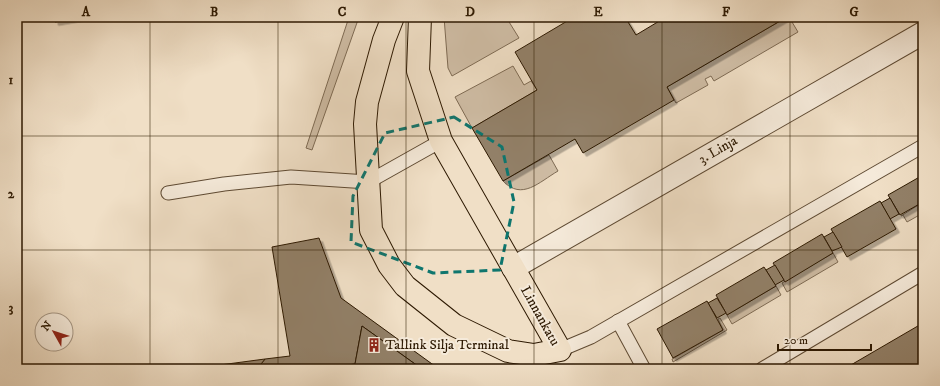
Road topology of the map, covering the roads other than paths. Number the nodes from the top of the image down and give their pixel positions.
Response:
1 (393, 17) edge
2 (420, 17) edge
3 (923, 33) edge
4 (441, 141) junction
5 (923, 146) edge
6 (368, 182) junction
7 (168, 192) dead end
8 (513, 268) junction
9 (923, 273) edge
10 (618, 321) junction
11 (560, 350) junction
12 (644, 369) edge
13 (762, 369) edge

1 - 6 main road, Linnankatu
2 - 4 main road, Linnankatu
3 - 8 street, 3. Linja
4 - 6 lane
4 - 8 main road, Linnankatu
5 - 10 lane
6 - 7 lane
6 - 11 main road, Linnankatu
8 - 11 main road, Linnankatu
9 - 13 lane
10 - 11 lane
10 - 12 lane

